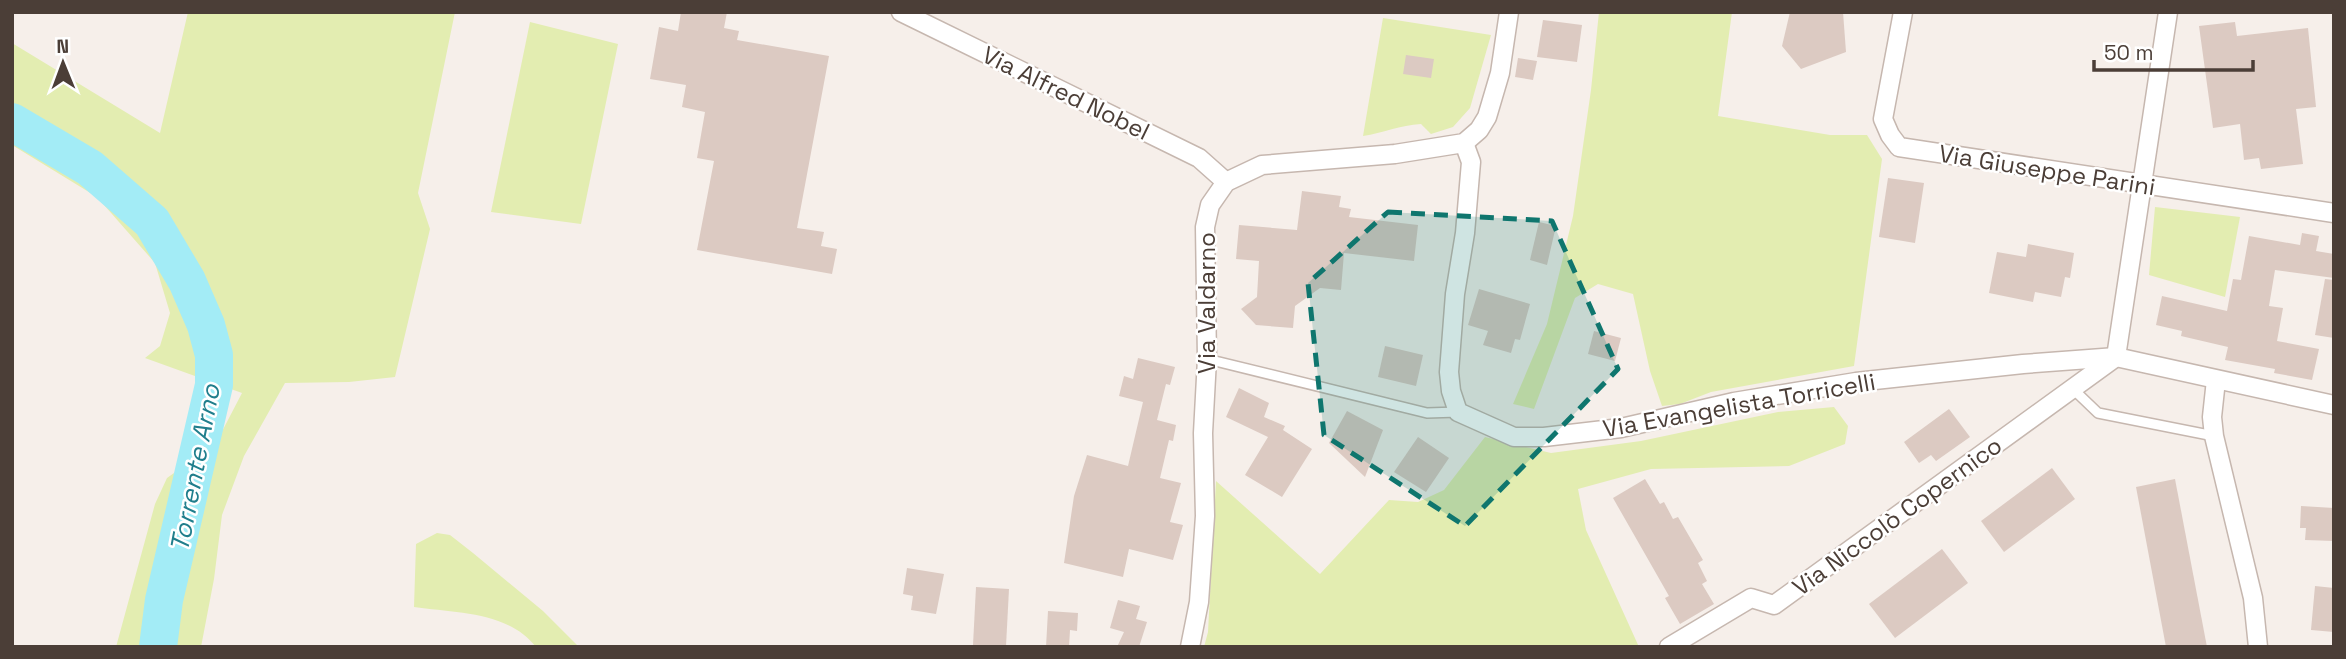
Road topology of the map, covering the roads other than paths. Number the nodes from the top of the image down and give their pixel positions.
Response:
1 (901, 12) edge
2 (1509, 12) edge
3 (1903, 12) edge
4 (2168, 12) edge
5 (1464, 144) junction
6 (1226, 182) junction
7 (2142, 184) junction
8 (2334, 213) edge
9 (2116, 357) junction
10 (1207, 359) junction
11 (2216, 380) junction
12 (2073, 389) junction
13 (2334, 405) edge
14 (1458, 412) junction
15 (2214, 436) junction
16 (1190, 647) edge
17 (1669, 647) edge
18 (2258, 647) edge

1 - 6 street, Via Alfred Nobel
2 - 5 street
3 - 7 street, Via Giuseppe Parini
4 - 7 street
5 - 6 street
5 - 14 street
6 - 10 street, Via Valdarno
7 - 8 street, Via Giuseppe Parini
7 - 9 street
9 - 11 street, Via Evangelista Torricelli
9 - 12 street, Via Niccolò Copernico
9 - 14 street, Via Evangelista Torricelli
10 - 14 lane
10 - 16 street, Via Valdarno
11 - 13 street, Via Evangelista Torricelli
11 - 15 street
12 - 15 lane
12 - 17 street, Via Niccolò Copernico
15 - 18 street

